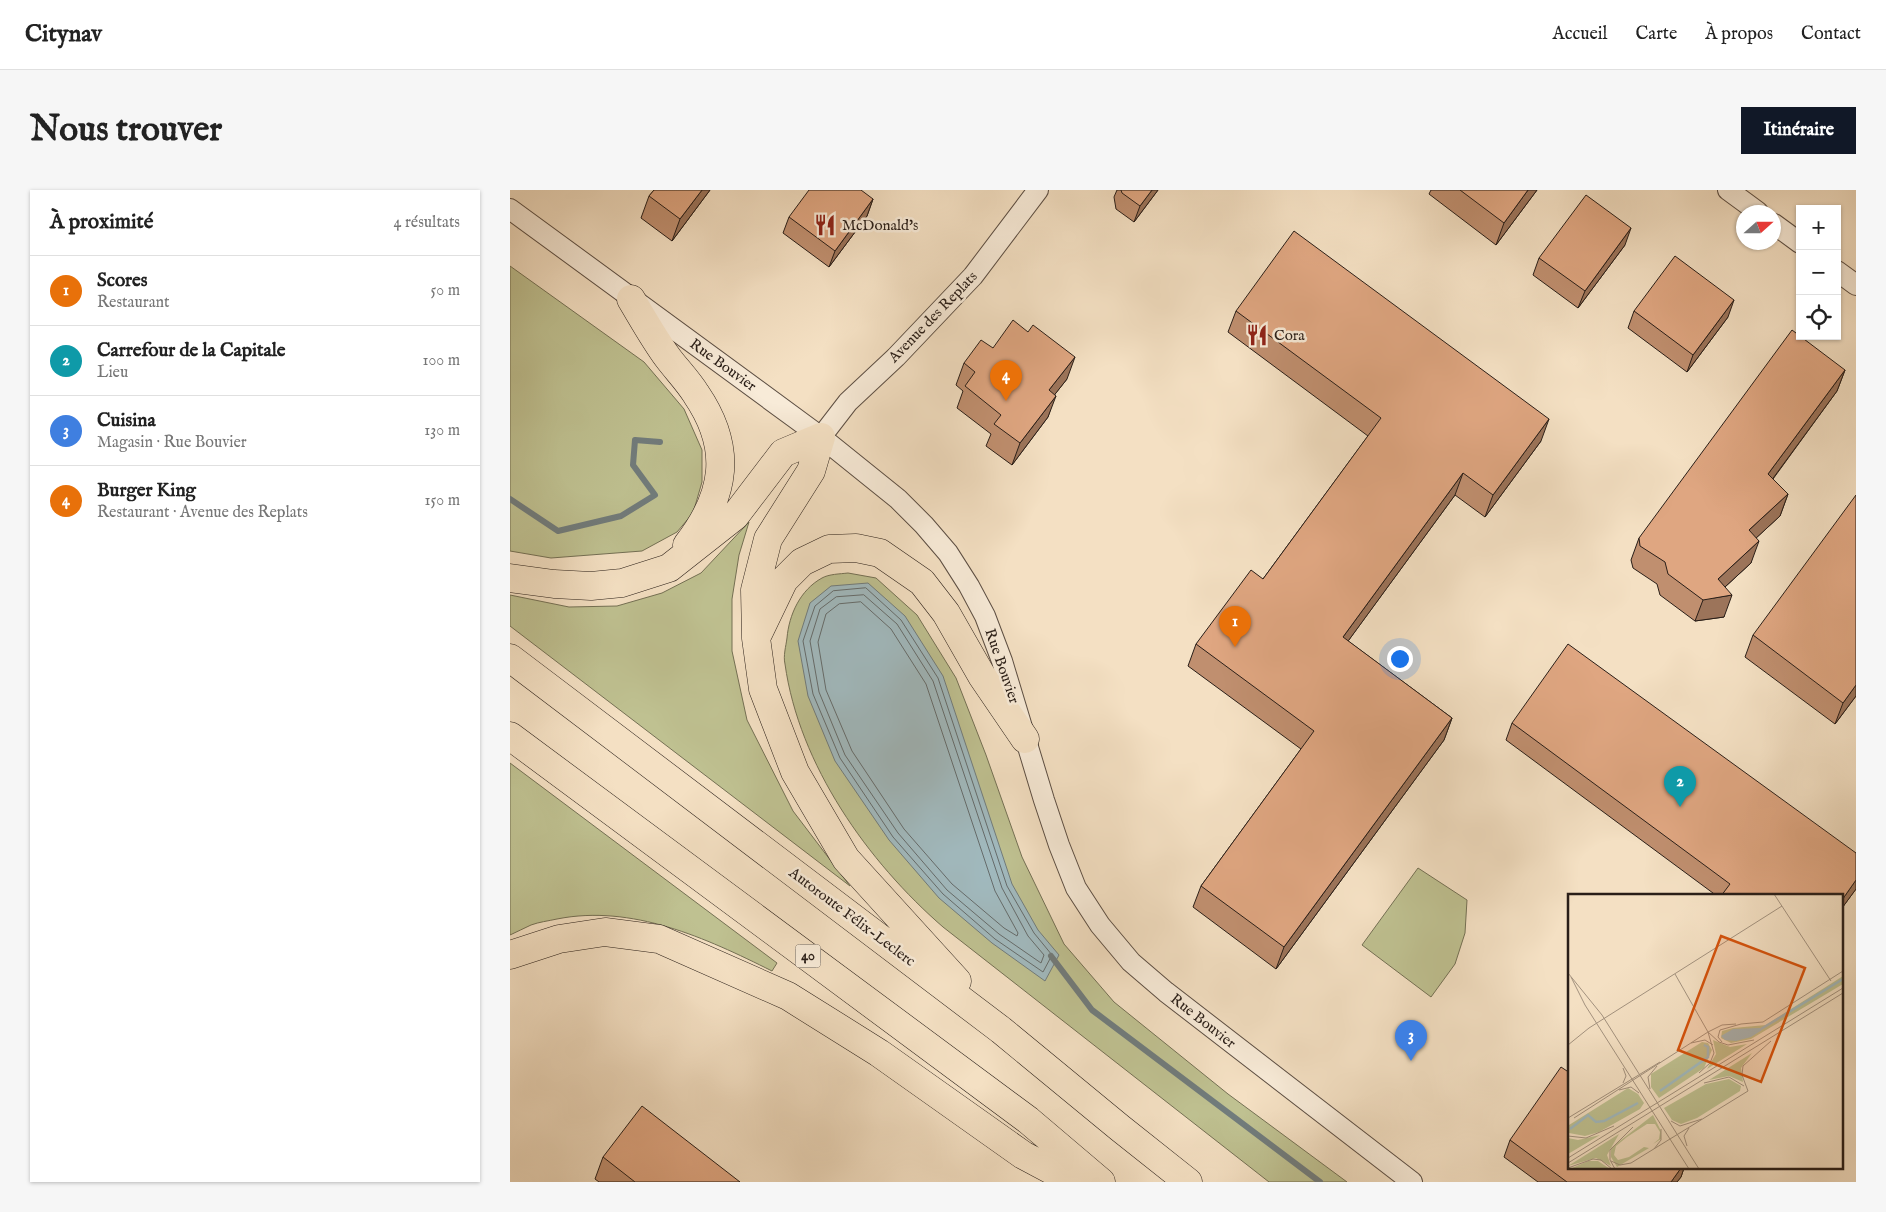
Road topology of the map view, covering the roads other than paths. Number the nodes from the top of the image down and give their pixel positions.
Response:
1 (1038, 190) edge
2 (1728, 190) edge
3 (1748, 205) edge
4 (510, 209) edge
5 (1781, 229) edge
6 (1796, 240) edge
7 (1841, 274) edge
8 (1856, 285) edge
9 (631, 299) junction
10 (821, 437) junction
11 (669, 568) junction
12 (510, 578) edge
13 (756, 638) junction
14 (510, 658) edge
15 (510, 736) edge
16 (1025, 739) junction
17 (510, 955) edge
18 (1001, 1030) junction
19 (1074, 1182) edge
20 (1101, 1182) edge
21 (1188, 1182) edge
22 (1412, 1182) edge

1 - 10 street, Avenue des Replats
2 - 3 street
4 - 9 street, Rue Bouvier
5 - 6 street
7 - 8 street
9 - 10 street, Rue Bouvier
9 - 11 highway
10 - 11 highway
10 - 13 highway
10 - 16 street, Rue Bouvier
11 - 12 highway
13 - 16 highway
13 - 18 highway
14 - 18 highway, Autoroute Félix-Leclerc
15 - 20 highway, 40
16 - 22 street, Rue Bouvier
17 - 19 highway
18 - 21 highway, Autoroute Félix-Leclerc

